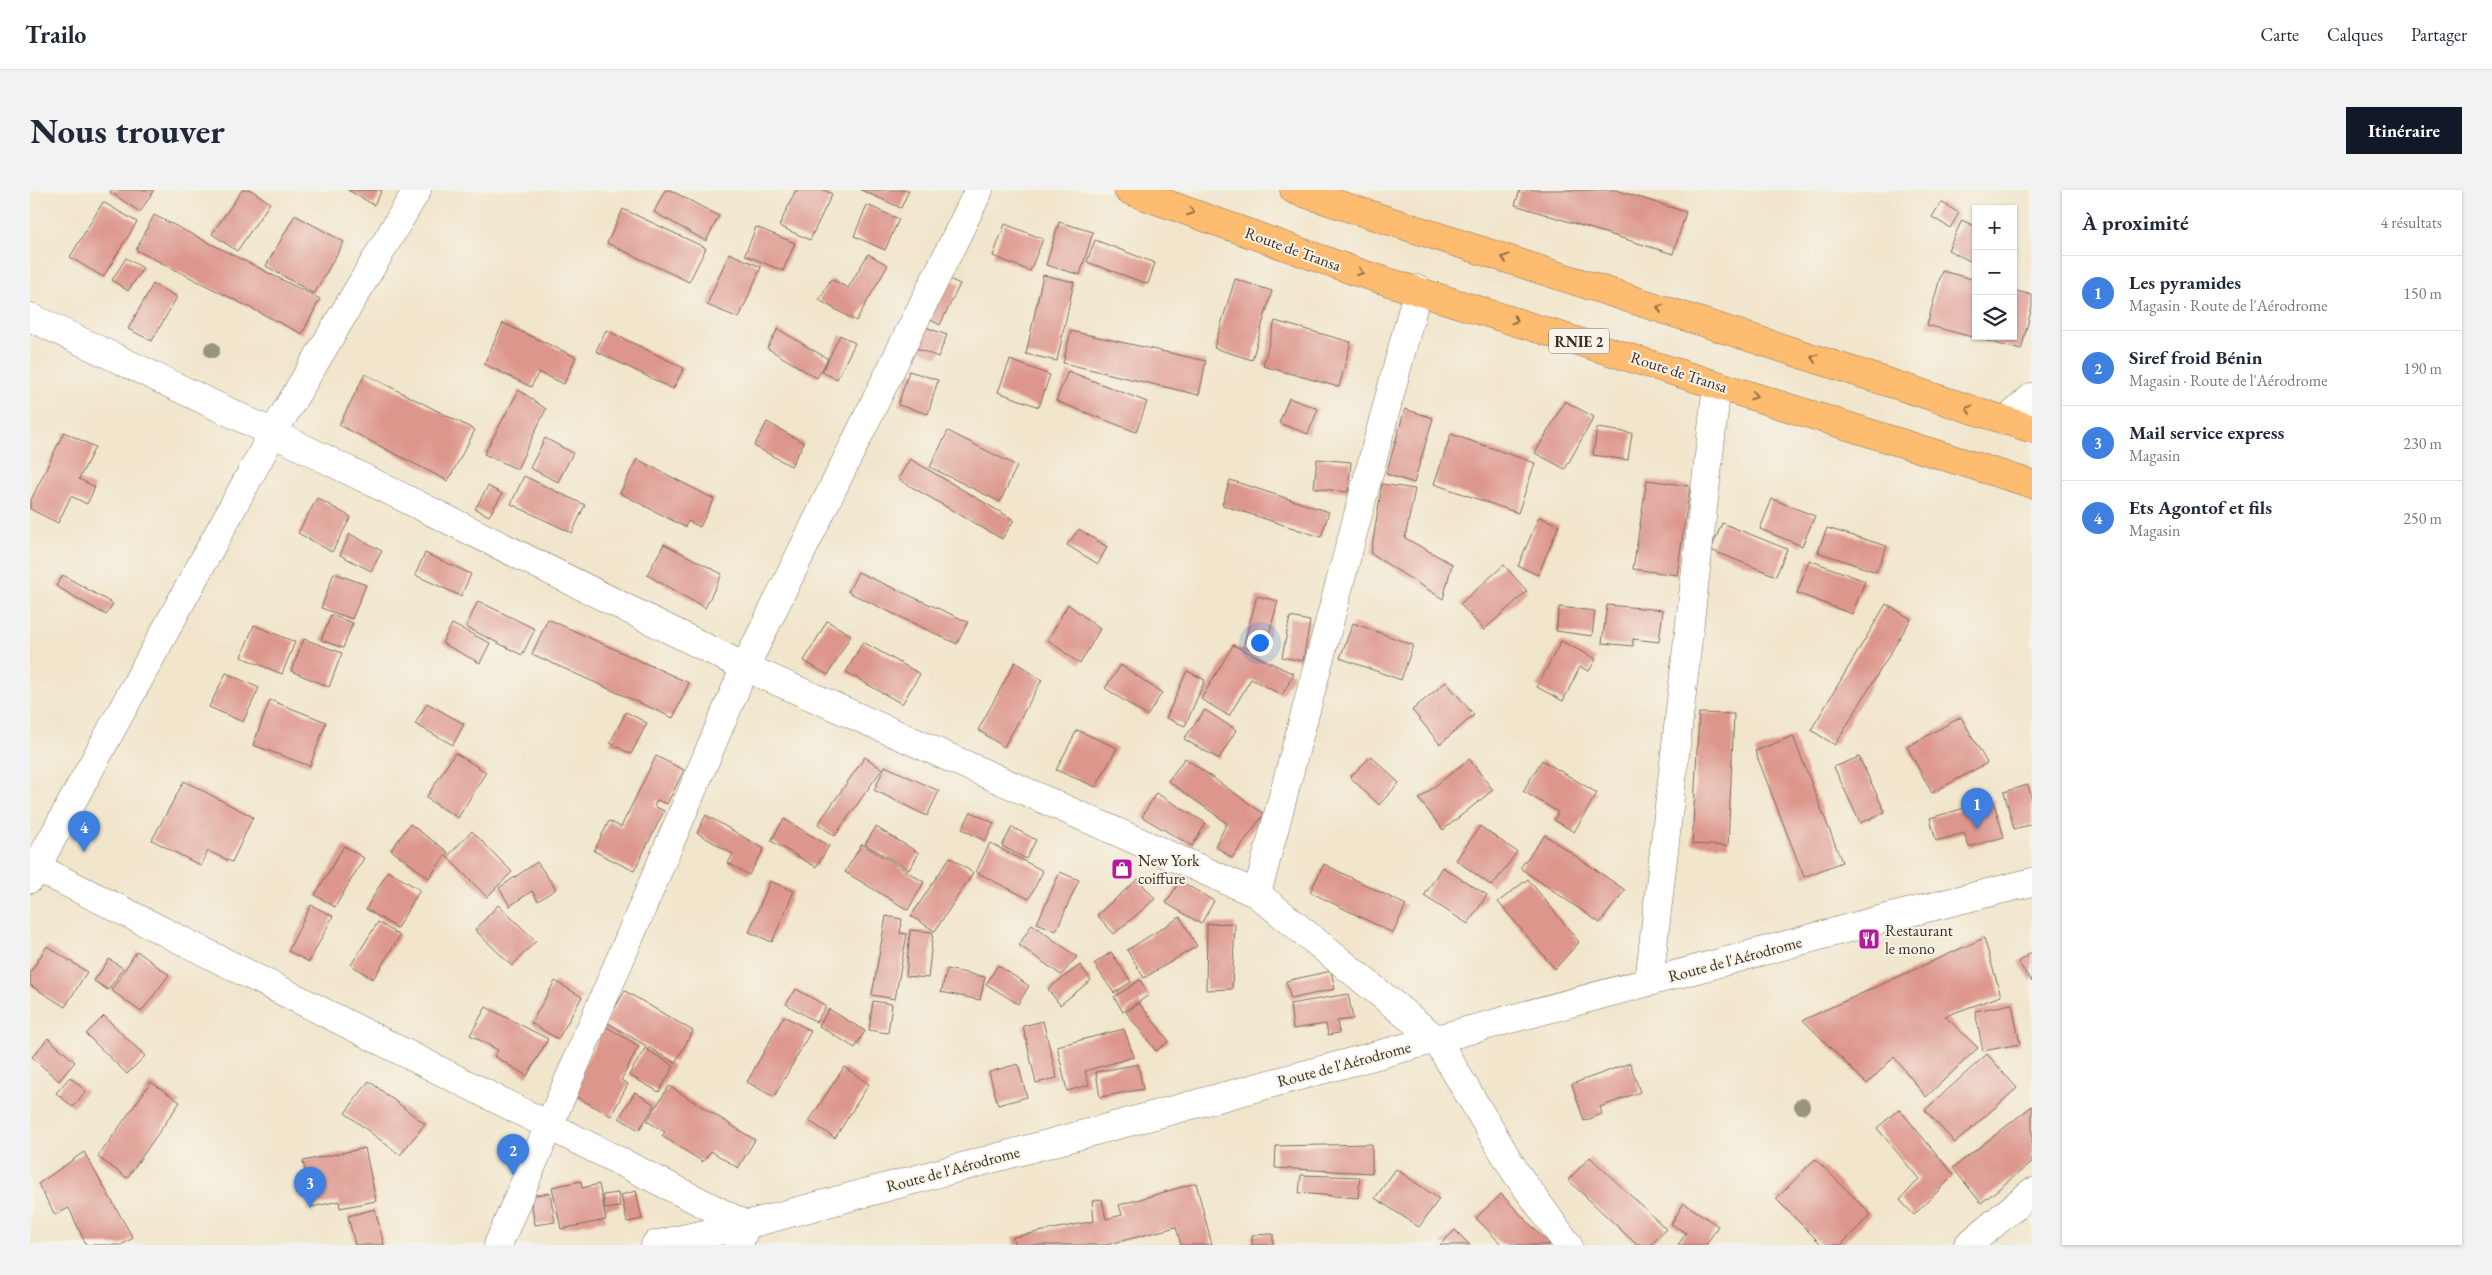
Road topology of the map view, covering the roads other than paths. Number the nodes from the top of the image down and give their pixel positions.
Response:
1 (417, 190) edge
2 (979, 190) edge
3 (1128, 190) edge
4 (1294, 190) edge
5 (1418, 289) junction
6 (30, 317) edge
7 (1717, 384) junction
8 (2032, 397) edge
9 (2006, 421) junction
10 (2032, 429) edge
11 (273, 432) junction
12 (2032, 484) edge
13 (745, 667) junction
14 (32, 870) edge
15 (2032, 882) edge
16 (1257, 894) junction
17 (1649, 982) junction
18 (1436, 1040) junction
19 (549, 1126) junction
20 (2032, 1192) edge
21 (743, 1235) edge
22 (498, 1245) edge
23 (655, 1245) edge
24 (1568, 1245) edge
25 (1968, 1245) edge

1 - 11 street
2 - 13 street
3 -> 5 main road, Route de Transa / RNIE 2
9 -> 4 main road
5 -> 7 main road, Route de Transa / RNIE 2
5 - 16 street
6 - 11 street
7 -> 12 main road, Route de Transa / RNIE 2
7 - 17 street
8 - 9 street
9 - 10 main road
11 - 13 street
11 - 14 street
13 - 16 street
13 - 19 street
14 - 19 street
15 - 17 street, Route de l'Aérodrome
16 - 18 street
17 - 18 street, Route de l'Aérodrome
18 - 21 street, Route de l'Aérodrome
18 - 24 street
19 - 21 street
19 - 22 street
20 - 25 street
21 - 23 street, Route de l'Aérodrome

